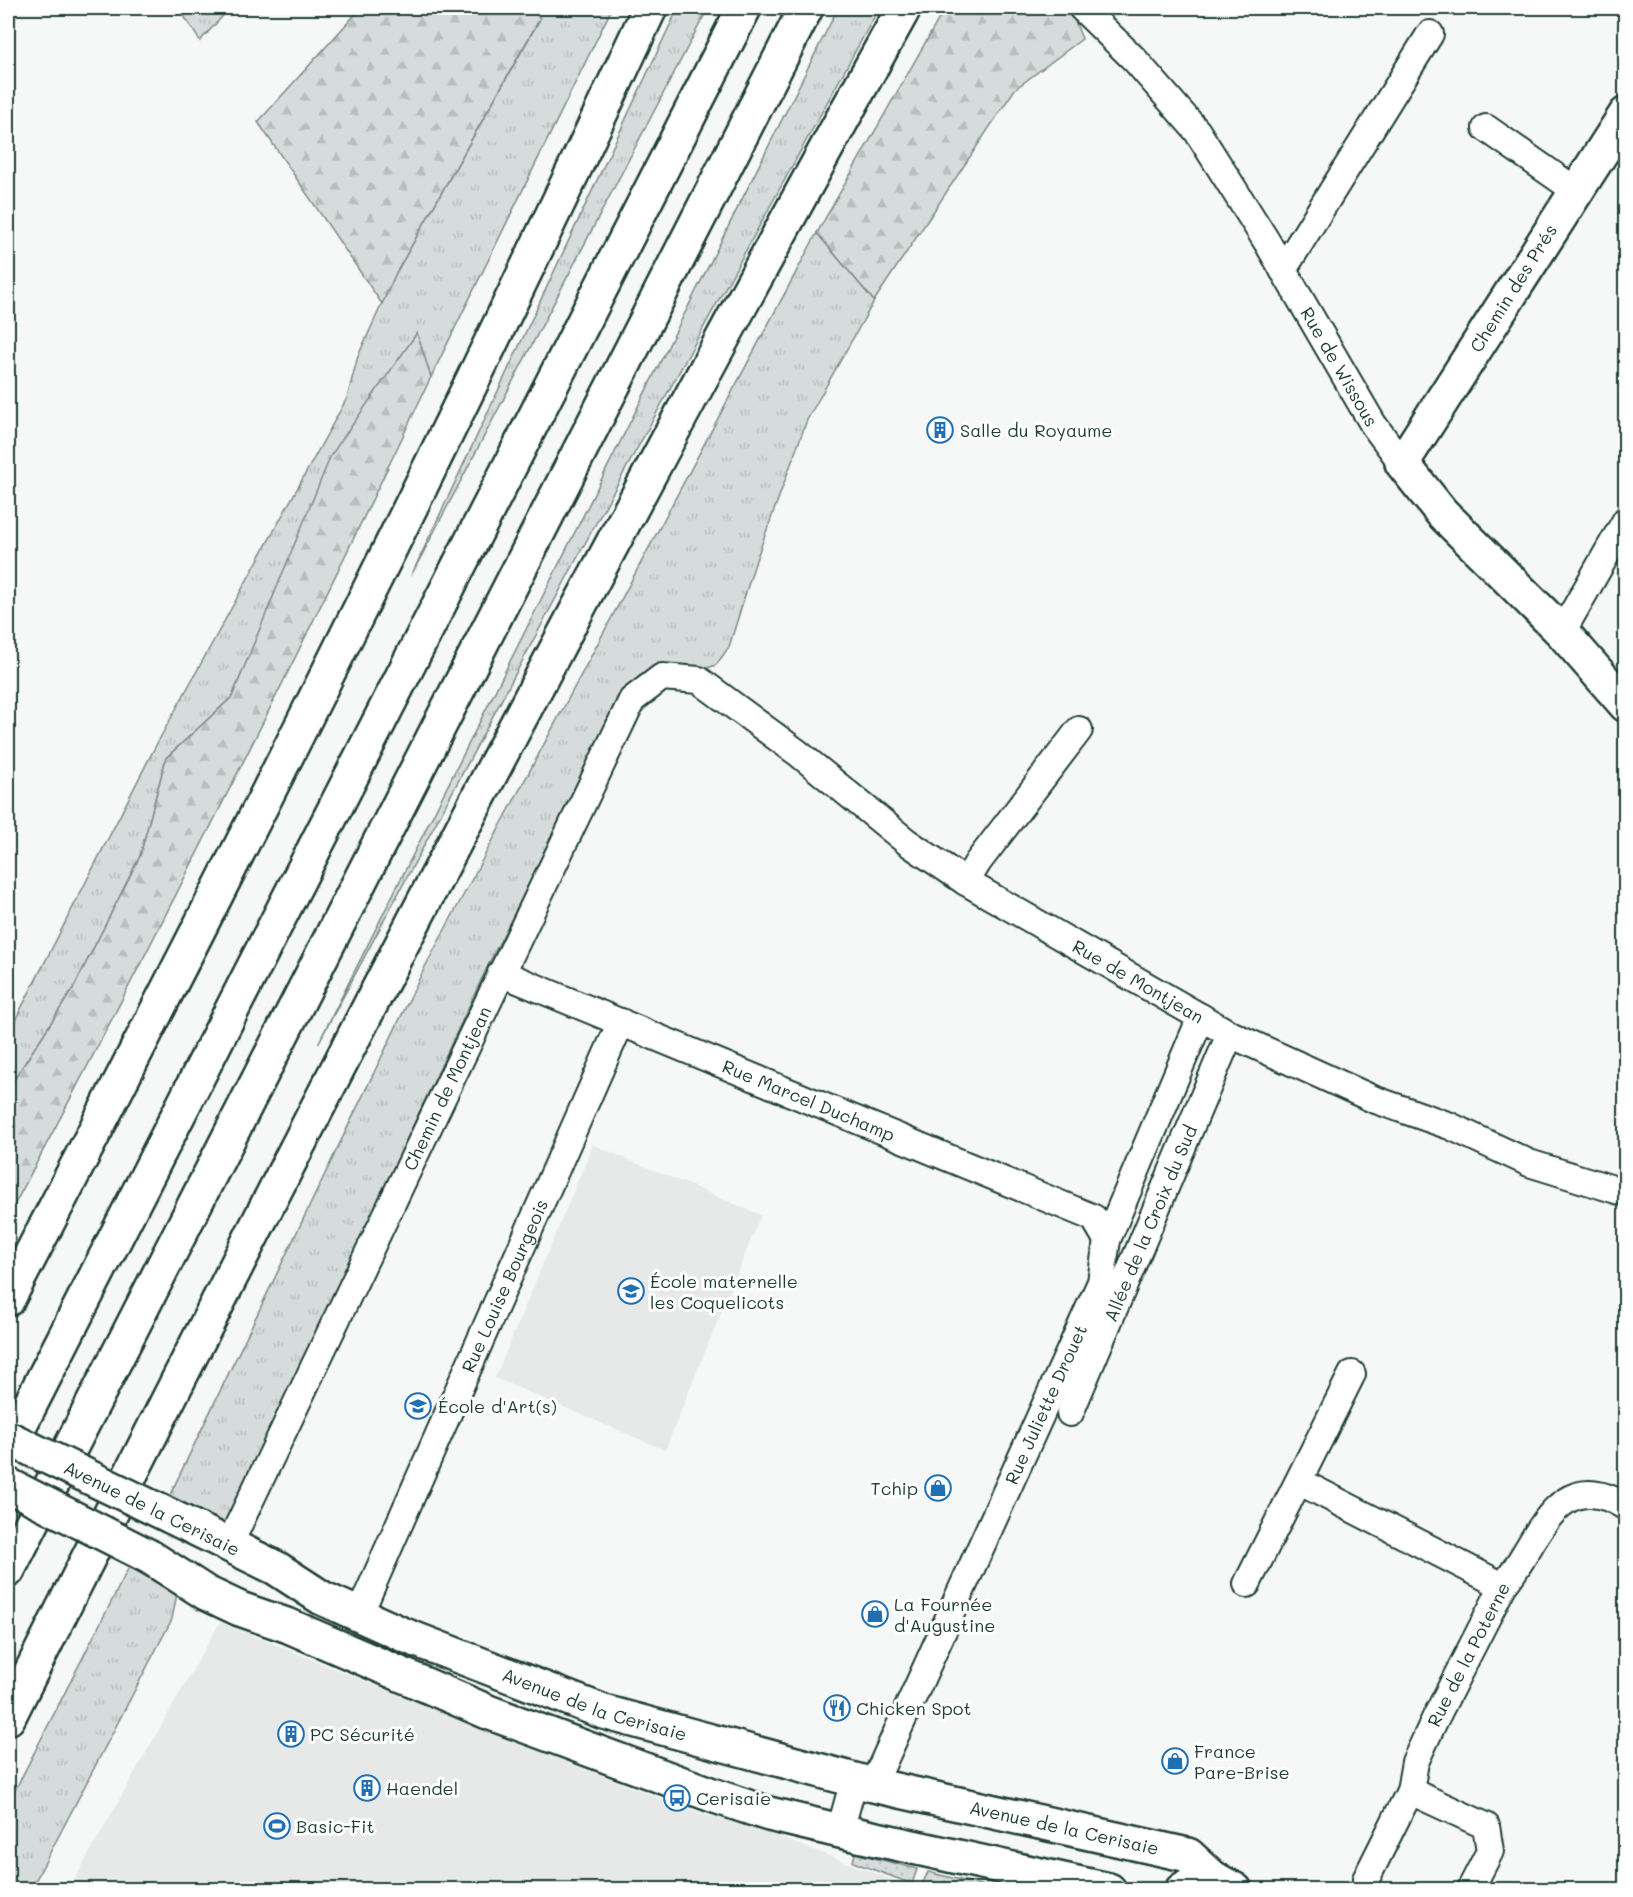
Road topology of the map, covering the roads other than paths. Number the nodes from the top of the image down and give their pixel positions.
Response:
1 (650, 8) edge
2 (744, 8) edge
3 (806, 8) edge
4 (904, 8) edge
5 (1082, 8) edge
6 (1430, 34) dead end
7 (1626, 114) edge
8 (1486, 128) dead end
9 (1575, 190) junction
10 (1283, 270) junction
11 (1402, 462) junction
12 (1626, 520) edge
13 (1562, 632) junction
14 (699, 680) joint
15 (1626, 705) edge
16 (1079, 730) dead end
17 (966, 882) junction
18 (501, 973) junction
19 (1201, 1017) junction
20 (621, 1022) junction
21 (1230, 1034) junction
22 (1626, 1193) edge
23 (1107, 1240) junction
24 (8, 1299) edge
25 (1352, 1374) dead end
26 (1070, 1413) dead end
27 (8, 1438) edge
28 (8, 1448) edge
29 (1300, 1482) junction
30 (8, 1485) edge
31 (1626, 1507) edge
32 (229, 1545) junction
33 (8, 1570) edge
34 (1247, 1584) dead end
35 (1503, 1586) junction
36 (359, 1614) junction
37 (8, 1718) edge
38 (864, 1782) junction
39 (1410, 1791) junction
40 (840, 1831) junction
41 (1366, 1879) dead end
42 (1224, 1884) edge
43 (1109, 1890) edge
44 (1182, 1890) edge
45 (1470, 1890) edge

1 - 24 main road
2 - 28 main road
3 - 33 main road
4 - 37 main road
5 - 10 street, Rue de Wissous
6 - 10 street
7 - 9 main road, Chemin des Prés
8 - 9 street
9 - 11 main road, Chemin des Prés
10 - 11 street, Rue de Wissous
11 - 13 main road, Rue de Wissous
12 - 13 street
13 - 15 main road, Rue de Wissous
14 - 17 street, Rue de Montjean
14 - 18 street, Chemin de Montjean
16 - 17 street
17 - 19 street, Rue de Montjean
18 - 20 street, Rue Marcel Duchamp
18 - 32 street, Chemin de Montjean
19 - 21 street, Rue de Montjean
19 - 23 street, Rue Juliette Drouet
20 - 23 street, Rue Marcel Duchamp
20 - 36 street, Rue Louise Bourgeois
21 - 22 street, Rue de Montjean
21 - 26 street, Allée de la Croix du Sud
23 - 38 street, Rue Juliette Drouet
25 - 29 street
27 - 32 main road, Avenue de la Cerisaie, bridge
29 - 34 street
29 - 35 street
30 - 40 main road, bridge
31 - 35 street, Rue de la Poterne
32 - 36 main road, Avenue de la Cerisaie
35 - 39 street, Rue de la Poterne
36 - 38 main road, Avenue de la Cerisaie
38 - 40 street, Rue Juliette Drouet
38 - 42 main road, Avenue de la Cerisaie
39 - 41 street, Rue de la Poterne
39 - 45 street
40 - 43 main road
42 - 44 main road

